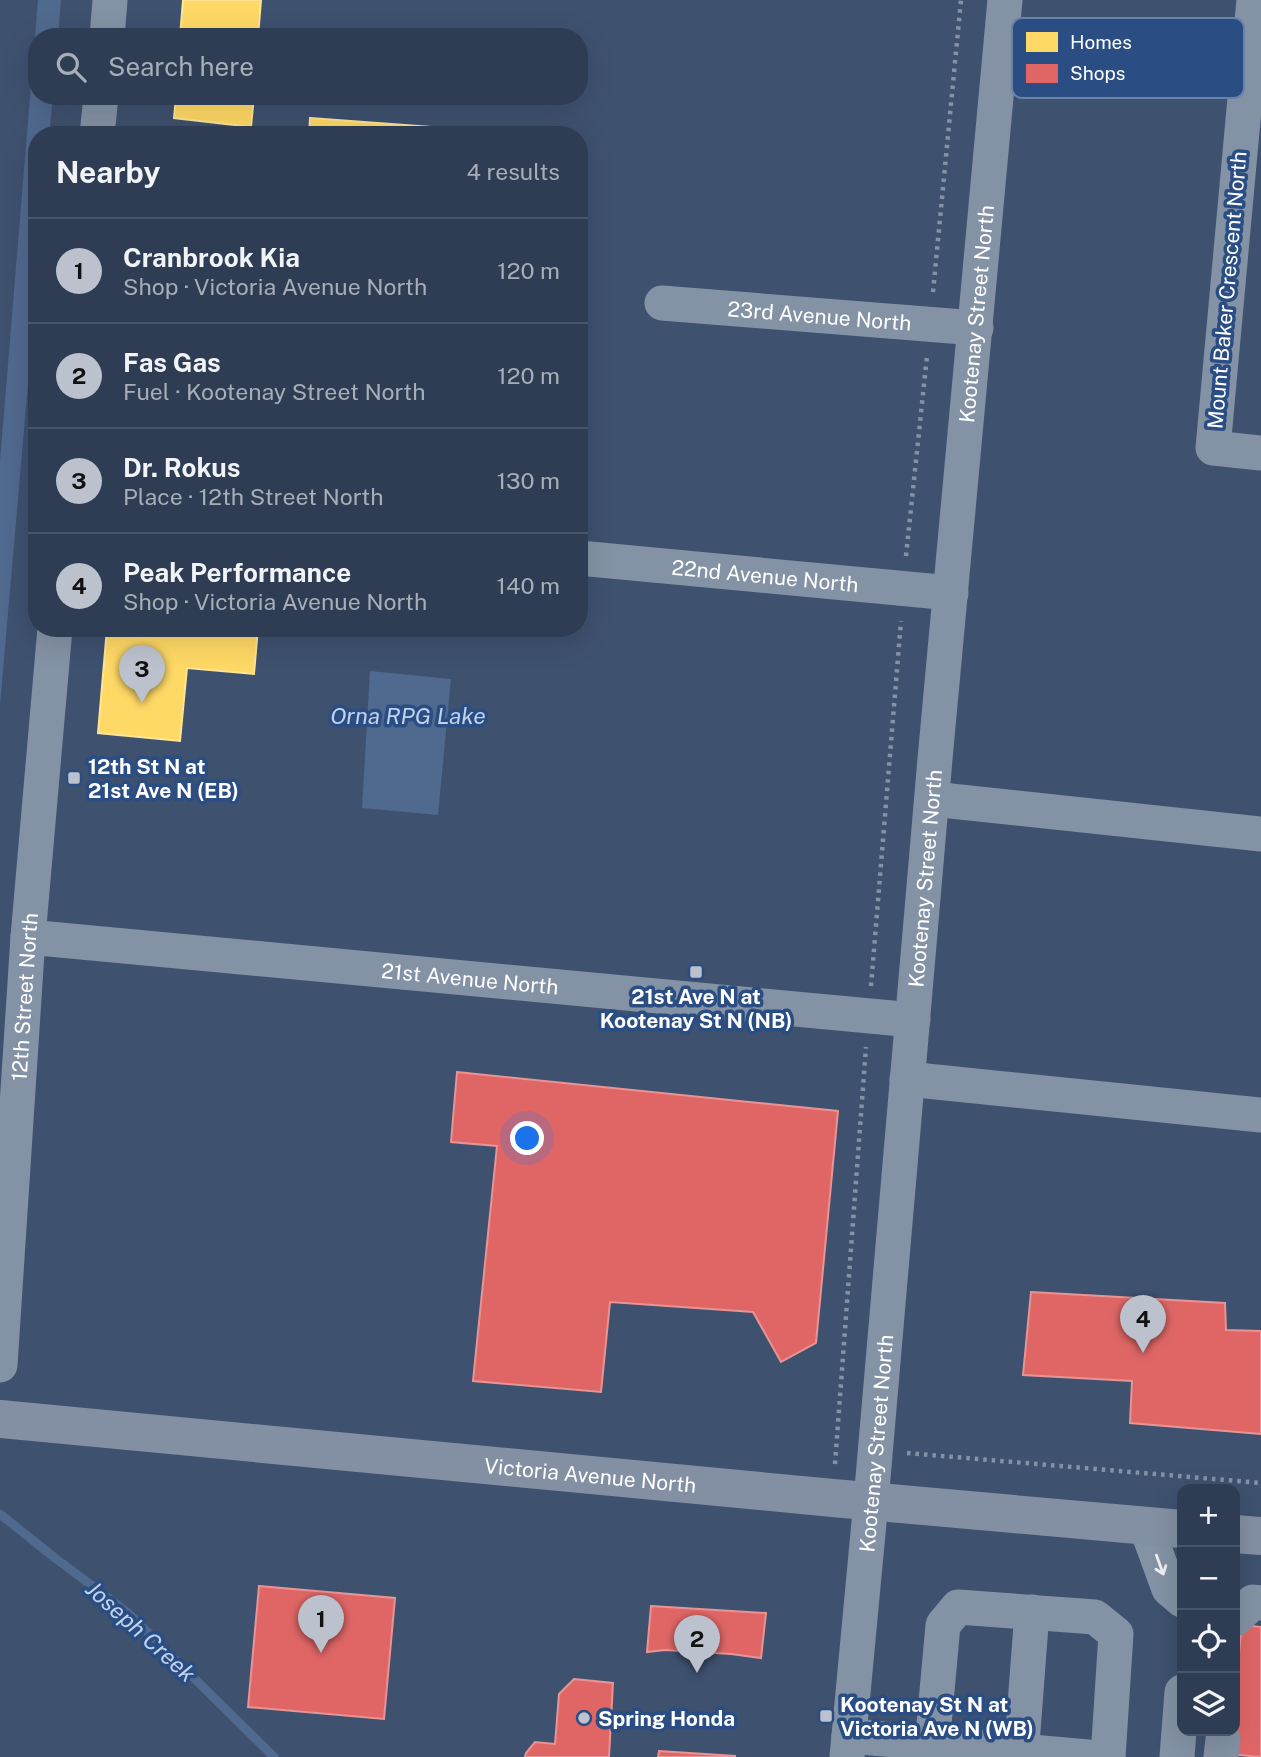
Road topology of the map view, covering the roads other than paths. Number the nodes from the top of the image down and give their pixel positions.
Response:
1 (110, 0) edge
2 (1005, 0) edge
3 (1254, 0) edge
4 (108, 28) edge
5 (100, 105) edge
6 (98, 126) edge
7 (662, 303) dead end
8 (976, 328) junction
9 (1261, 453) edge
10 (588, 559) edge
11 (951, 593) junction
12 (54, 637) edge
13 (932, 799) junction
14 (1261, 834) edge
15 (29, 937) junction
16 (913, 1020) junction
17 (907, 1079) junction
18 (1261, 1115) edge
19 (0, 1365) edge
20 (0, 1419) edge
21 (871, 1501) junction
22 (1164, 1528) edge
23 (1177, 1596) edge
24 (1261, 1603) edge
25 (1032, 1612) junction
26 (1240, 1614) edge
27 (1179, 1736) edge
28 (848, 1746) edge
29 (932, 1750) edge
30 (1021, 1754) edge
31 (1088, 1757) edge
32 (1108, 1757) edge
33 (1177, 1757) edge

1 - 4 street
2 - 8 street, Kootenay Street North
3 - 9 street, Mount Baker Crescent North
5 - 6 street
7 - 8 street, 23rd Avenue North
8 - 11 street, Kootenay Street North
10 - 11 street, 22nd Avenue North
11 - 13 street, Kootenay Street North
12 - 15 street, 12th Street North
13 - 14 street
13 - 16 street, Kootenay Street North
15 - 16 street, 21st Avenue North
15 - 19 street, 12th Street North
16 - 17 street, Kootenay Street North
17 - 18 street
17 - 21 street, Kootenay Street North
20 - 21 main road, Victoria Avenue North
21 - 22 main road, Victoria Avenue North
21 - 28 street, Kootenay Street North
22 -> 23 street
24 - 26 street
25 - 29 street
25 - 30 street
25 - 32 street
27 - 33 street
28 - 29 street
29 - 30 street
30 - 31 street

